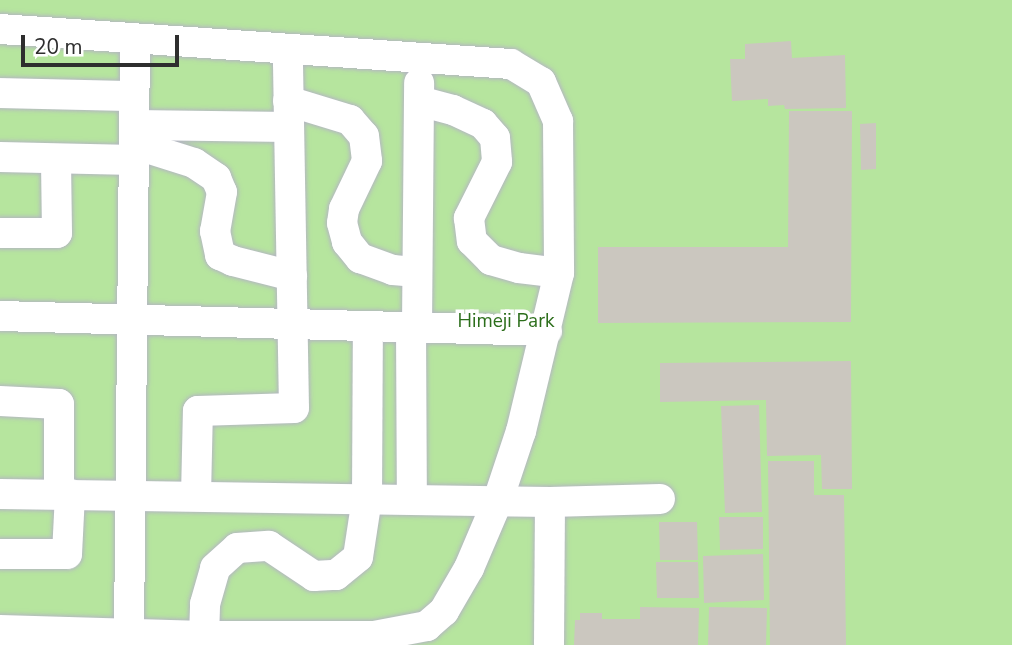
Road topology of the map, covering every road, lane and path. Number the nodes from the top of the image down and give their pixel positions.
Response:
1 (0, 29) edge
2 (135, 41) junction
3 (288, 50) junction
4 (420, 58) junction
5 (0, 93) edge
6 (419, 101) junction
7 (289, 114) junction
8 (134, 131) junction
9 (0, 157) edge
10 (56, 159) junction
11 (0, 233) edge
12 (417, 272) junction
13 (559, 273) junction
14 (292, 276) junction
15 (0, 316) edge
16 (133, 319) junction
17 (293, 324) junction
18 (368, 326) junction
19 (414, 327) junction
20 (547, 331) junction
21 (0, 401) edge
22 (0, 494) edge
23 (64, 495) junction
24 (131, 495) junction
25 (196, 496) junction
26 (367, 498) junction
27 (412, 499) junction
28 (660, 499) dead end
29 (498, 500) junction
30 (550, 502) junction
31 (0, 554) edge
32 (0, 630) edge
33 (129, 633) junction
34 (204, 636) junction
35 (549, 645) edge

1 - 2 lane
2 - 3 lane
2 - 8 lane
3 - 4 lane
3 - 7 lane
4 - 6 lane
4 - 13 lane
5 - 8 lane
6 - 12 lane
6 - 13 lane
7 - 8 lane
7 - 12 lane
7 - 14 lane
8 - 10 lane
8 - 14 lane
8 - 16 lane
9 - 10 lane
10 - 11 lane
12 - 19 lane
13 - 20 lane
14 - 17 lane
15 - 16 lane
16 - 17 lane
16 - 24 lane
17 - 18 lane
17 - 25 lane
18 - 19 lane
18 - 26 lane
19 - 20 lane
19 - 27 lane
20 - 29 lane
21 - 23 lane
22 - 23 lane
23 - 24 lane
23 - 31 lane
24 - 25 lane
24 - 33 lane
25 - 26 lane
26 - 27 lane
26 - 34 lane
27 - 29 lane
28 - 30 lane
29 - 30 lane
29 - 34 lane
30 - 35 lane
32 - 33 lane
33 - 34 lane

